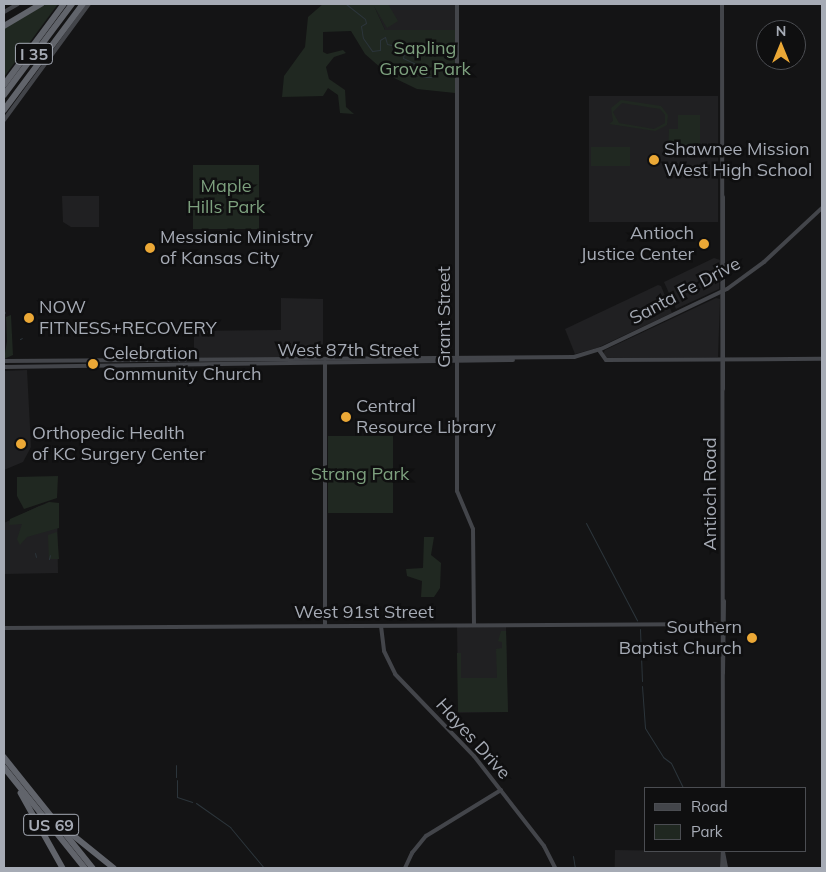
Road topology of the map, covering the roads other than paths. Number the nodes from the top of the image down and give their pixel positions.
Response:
1 (18, 4) edge
2 (42, 4) edge
3 (64, 4) edge
4 (72, 4) edge
5 (83, 4) edge
6 (89, 4) edge
7 (457, 4) edge
8 (722, 4) edge
9 (4, 12) edge
10 (4, 26) edge
11 (4, 84) edge
12 (4, 95) edge
13 (4, 110) edge
14 (4, 120) edge
15 (822, 208) edge
16 (723, 291) junction
17 (598, 350) junction
18 (724, 359) junction
19 (822, 359) edge
20 (4, 360) edge
21 (15, 361) junction
22 (458, 361) junction
23 (325, 362) junction
24 (4, 366) edge
25 (723, 624) junction
26 (325, 626) junction
27 (381, 626) junction
28 (474, 626) junction
29 (4, 628) edge
30 (4, 757) edge
31 (4, 767) edge
32 (16, 782) junction
33 (723, 787) edge
34 (501, 790) junction
35 (55, 822) junction
36 (723, 852) edge
37 (63, 868) edge
38 (85, 868) edge
39 (93, 868) edge
40 (114, 868) edge
41 (405, 868) edge
42 (555, 868) edge
43 (724, 868) edge

1 - 9 street
2 - 10 highway
3 - 11 highway, I 35
4 - 12 highway, I 35
5 - 13 highway
6 - 14 street
7 - 22 street, Grant Street
8 - 16 street, Antioch Road
15 - 16 street, Santa Fe Drive
16 - 17 street, Santa Fe Drive
16 - 18 street, Antioch Road
17 - 18 street
17 - 22 street, West 87th Street
18 - 19 street
18 - 25 street, Antioch Road
20 - 21 street, West 87th Street
21 - 23 street, West 87th Street
21 - 24 street
22 - 23 street, West 87th Street
22 - 28 street, Grant Street
23 - 24 street, West 87th Street
23 - 26 street
25 - 28 street, West 91st Street
25 - 33 street, Antioch Road
26 - 27 street, West 91st Street
26 - 29 street, West 91st Street
27 - 28 street, West 91st Street
27 - 34 street, Hayes Drive
30 - 35 highway, US 69
31 - 32 highway, US 69
32 - 37 highway
32 - 38 highway, US 69
34 - 41 street
34 - 42 street, Hayes Drive
35 - 39 highway, US 69
35 - 40 highway
36 - 43 street

